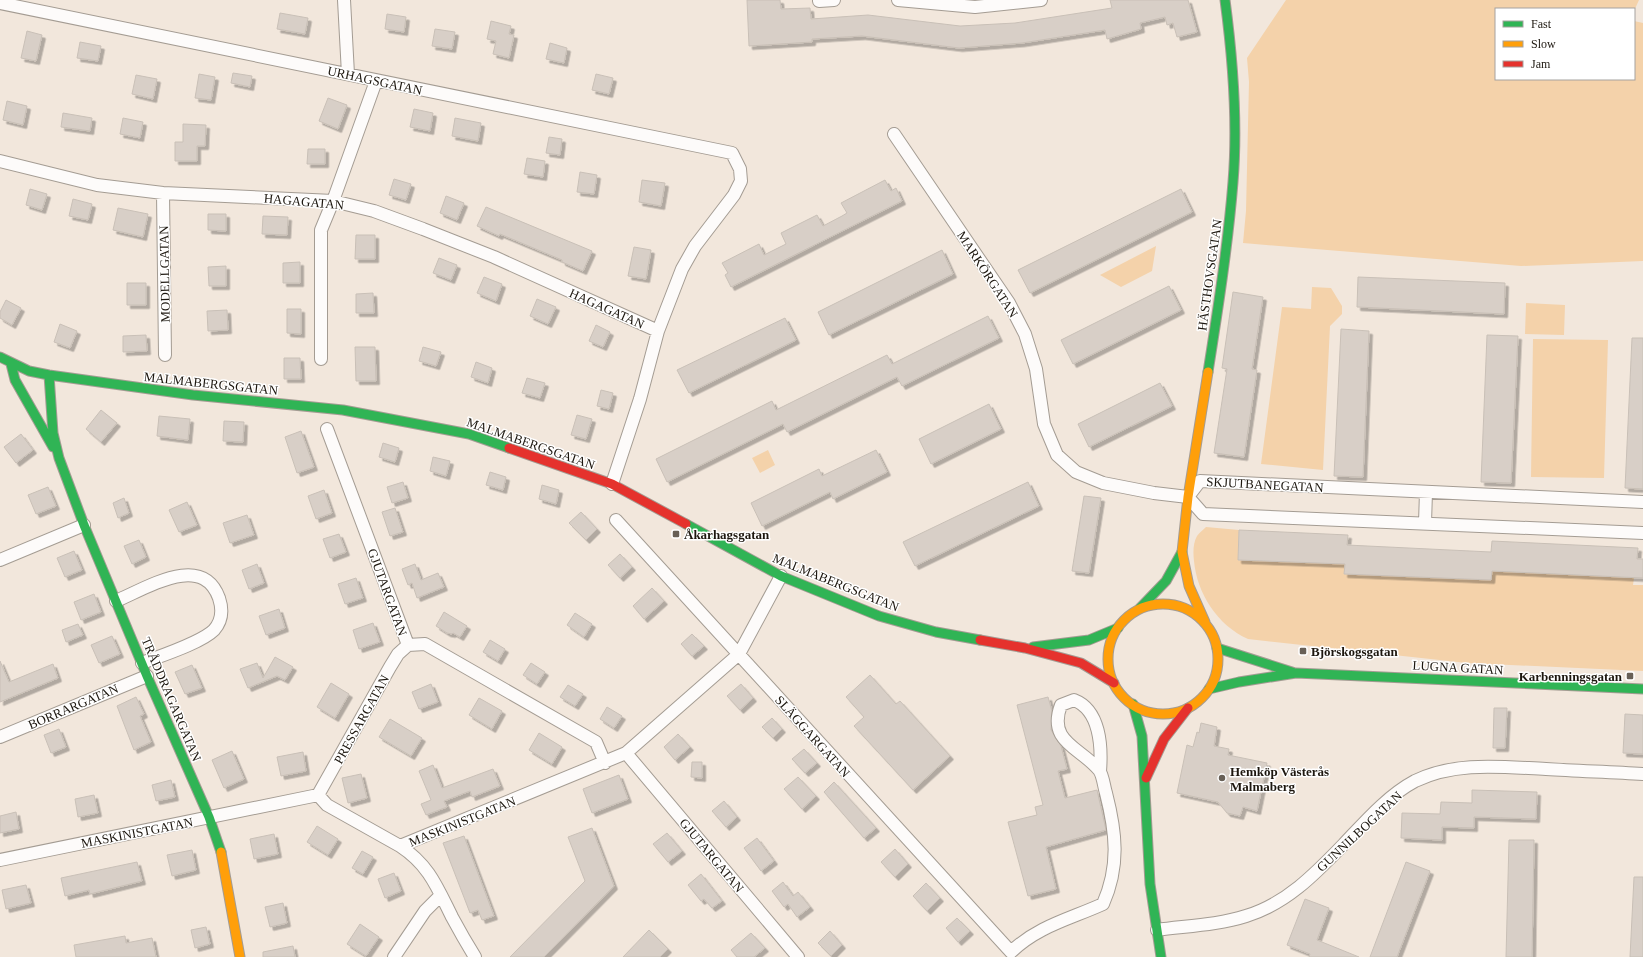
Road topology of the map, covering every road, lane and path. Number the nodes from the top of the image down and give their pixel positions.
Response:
1 (344, 0) edge
2 (834, 0) edge
3 (898, 0) edge
4 (1041, 0) edge
5 (1225, 0) edge
6 (819, 2) dead end
7 (0, 3) edge
8 (348, 74) junction
9 (376, 81) junction
10 (894, 134) dead end
11 (0, 161) edge
12 (163, 193) junction
13 (333, 202) junction
14 (658, 331) junction
15 (165, 354) dead end
16 (0, 357) edge
17 (321, 359) dead end
18 (11, 364) junction
19 (49, 375) junction
20 (327, 429) dead end
21 (59, 458) junction
22 (612, 484) junction
23 (1426, 492) junction
24 (1188, 497) junction
25 (1643, 502) edge
26 (616, 520) dead end
27 (1425, 523) junction
28 (84, 525) junction
29 (1643, 533) edge
30 (1182, 552) junction
31 (0, 560) edge
32 (780, 576) junction
33 (116, 601) junction
34 (1139, 609) junction
35 (1205, 622) junction
36 (1118, 628) junction
37 (408, 645) junction
38 (1025, 648) junction
39 (1217, 648) junction
40 (739, 654) junction
41 (142, 663) junction
42 (1296, 673) junction
43 (147, 676) junction
44 (1114, 683) junction
45 (1209, 689) junction
46 (1643, 689) edge
47 (1133, 704) junction
48 (1188, 708) junction
49 (0, 737) edge
50 (626, 753) junction
51 (604, 763) junction
52 (1100, 770) junction
53 (1643, 774) edge
54 (1146, 778) junction
55 (318, 795) junction
56 (210, 817) junction
57 (400, 846) junction
58 (0, 860) edge
59 (441, 895) junction
60 (1157, 930) junction
61 (1013, 954) edge
62 (240, 957) edge
63 (394, 957) edge
64 (475, 957) edge
65 (798, 957) edge
66 (1161, 957) edge

1 - 8 street
2 - 6 street
3 - 4 street
5 - 24 main road, HÄSTHOVSGATAN
7 - 8 street, URHAGSGATAN
8 - 9 street, URHAGSGATAN
9 - 13 street
9 - 14 street, URHAGSGATAN
10 - 24 street, MARKÖRGATAN
11 - 12 street, HAGAGATAN
12 - 13 street, HAGAGATAN
12 - 15 street, MODELLGATAN
13 - 14 street, HAGAGATAN
13 - 17 street
14 - 22 street
16 - 18 main road, MALMABERGSGATAN
18 - 19 main road, MALMABERGSGATAN
18 - 21 main road, TRÅDDRAGARGATAN
19 - 21 main road, TRÅDDRAGARGATAN
19 - 22 main road, MALMABERGSGATAN
20 - 37 street, GJUTARGATAN
21 - 28 main road, TRÅDDRAGARGATAN
22 - 32 main road, MALMABERGSGATAN
23 - 24 street, SKJUTBANEGATAN
23 - 25 street, SKJUTBANEGATAN
23 - 27 street
24 - 27 street, SKJUTBANEGATAN
24 - 30 main road, HÄSTHOVSGATAN
26 - 40 street, SLÄGGARGATAN
27 - 29 street, SKJUTBANEGATAN
28 - 31 street
28 - 33 main road, TRÅDDRAGARGATAN
30 - 34 main road, HÄSTHOVSGATAN
30 - 35 main road, HÄSTHOVSGATAN
32 - 38 main road, MALMABERGSGATAN
32 - 40 street, MASKINISTGATAN
33 - 41 main road, TRÅDDRAGARGATAN
33 - 41 street
34 - 35 main road
34 - 36 main road
35 - 39 main road
36 - 38 main road, MALMABERGSGATAN
36 - 44 main road
37 - 51 street, GJUTARGATAN
37 - 55 street, PRESSARGATAN
38 - 44 main road, MALMABERGSGATAN
39 - 42 main road, LUGNA GATAN
39 - 45 main road
40 - 50 street, MASKINISTGATAN
40 - 61 street, SLÄGGARGATAN
41 - 43 main road, TRÅDDRAGARGATAN
42 - 45 main road, LUGNA GATAN
42 - 46 main road, LUGNA GATAN
43 - 49 street, BORRARGATAN
43 - 56 main road, TRÅDDRAGARGATAN
44 - 47 main road
45 - 48 main road
47 - 48 main road
47 - 54 main road
48 - 54 main road
50 - 51 street, MASKINISTGATAN
50 - 65 street, GJUTARGATAN
51 - 57 street, MASKINISTGATAN
52 - 52 street, SLÄGGARGATAN
52 - 61 street, SLÄGGARGATAN
53 - 60 street, GUNNILBOGATAN
54 - 60 main road
55 - 56 street, MASKINISTGATAN
55 - 57 street, MASKINISTGATAN
56 - 58 street, MASKINISTGATAN
56 - 62 main road, TRÅDDRAGARGATAN
57 - 59 street
59 - 63 street
59 - 64 street
60 - 66 main road

